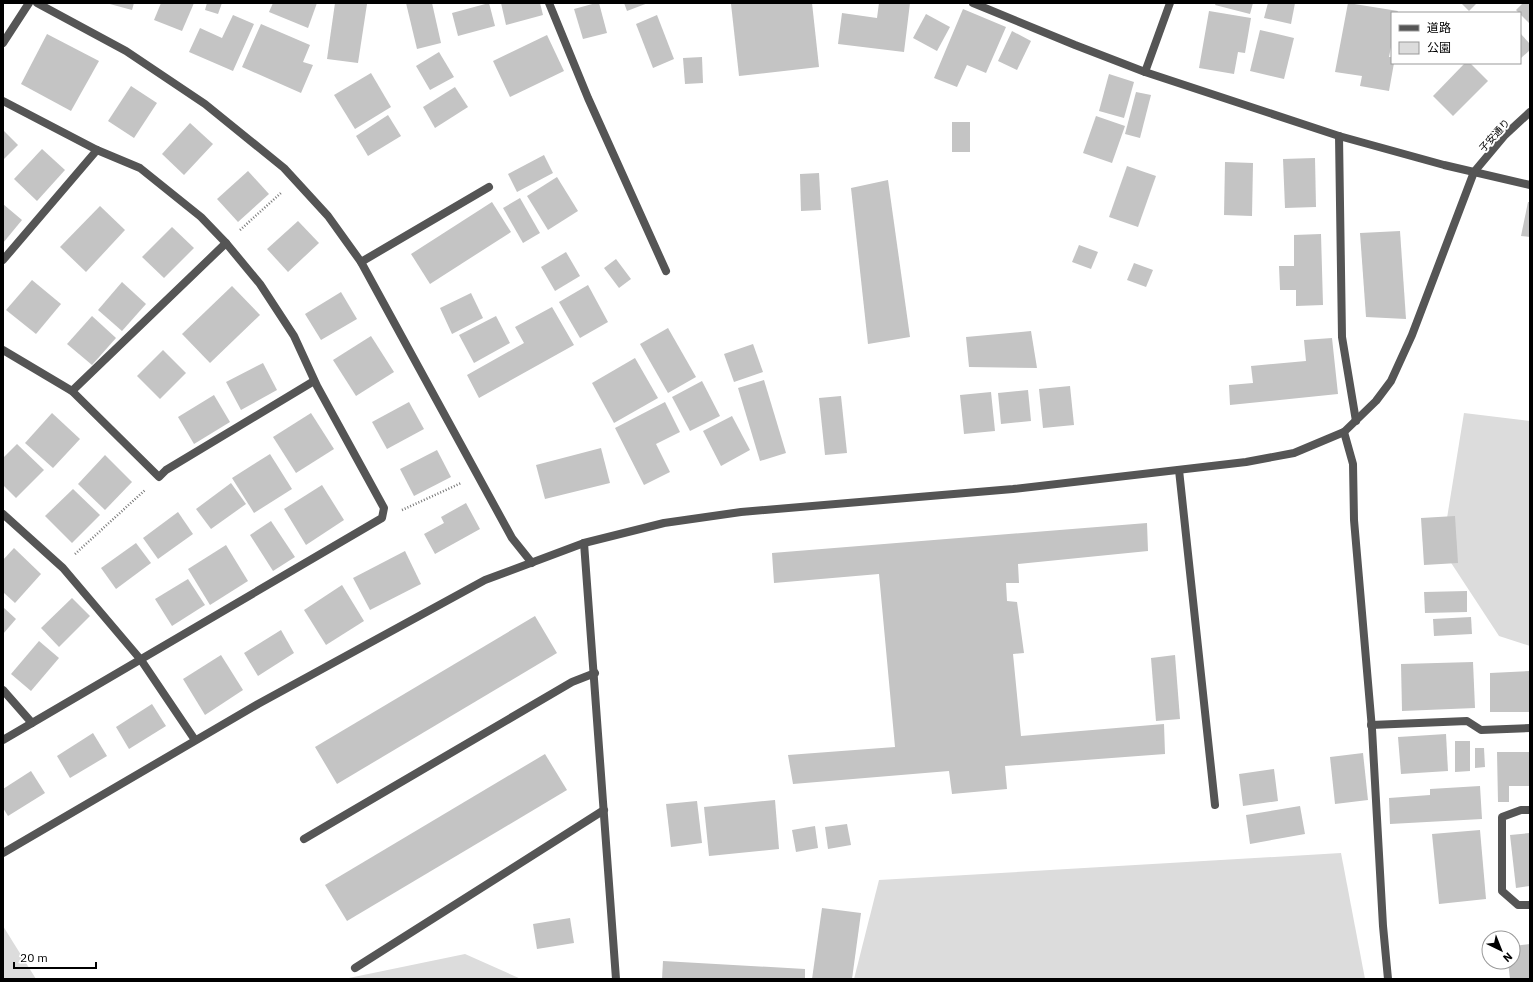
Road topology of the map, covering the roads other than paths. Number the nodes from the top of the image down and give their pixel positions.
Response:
1 (29, 3) edge
2 (37, 3) edge
3 (549, 3) edge
4 (973, 3) edge
5 (1170, 3) edge
6 (3, 43) edge
7 (1145, 72) junction
8 (3, 101) edge
9 (1530, 112) edge
10 (1339, 136) junction
11 (97, 150) junction
12 (1474, 172) junction
13 (1530, 185) edge
14 (489, 187) dead end
15 (226, 243) junction
16 (3, 260) edge
17 (361, 262) junction
18 (666, 271) dead end
19 (3, 350) edge
20 (314, 381) junction
21 (72, 391) junction
22 (1356, 420) junction
23 (1344, 432) junction
24 (1179, 470) junction
25 (3, 514) edge
26 (584, 543) junction
27 (532, 563) junction
28 (141, 660) junction
29 (594, 673) junction
30 (3, 690) edge
31 (32, 723) junction
32 (1371, 725) junction
33 (1530, 728) edge
34 (3, 740) edge
35 (195, 740) junction
36 (1215, 805) dead end
37 (604, 810) junction
38 (1530, 810) edge
39 (304, 839) dead end
40 (3, 853) edge
41 (1530, 905) edge
42 (355, 968) dead end
43 (616, 979) edge
44 (1388, 979) edge

1 - 6 street
2 - 17 street
3 - 18 street
4 - 7 street
5 - 7 street
7 - 10 street
8 - 11 street
9 - 12 street, 子安通り
10 - 12 street
10 - 22 street
11 - 15 street
11 - 16 street
12 - 13 street
12 - 22 street, 子安通り
14 - 17 street
15 - 20 street
15 - 21 street
17 - 27 street
19 - 21 street
20 - 21 street
20 - 28 street
22 - 23 street, 子安通り
23 - 24 street
23 - 32 street
24 - 26 street
24 - 36 street
25 - 28 street
26 - 27 street
26 - 29 street
27 - 35 street
28 - 31 street
28 - 35 street
29 - 37 street
29 - 39 street
30 - 31 street
31 - 34 street
32 - 33 street
32 - 44 street
35 - 40 street
37 - 42 street
37 - 43 street
38 - 41 street

